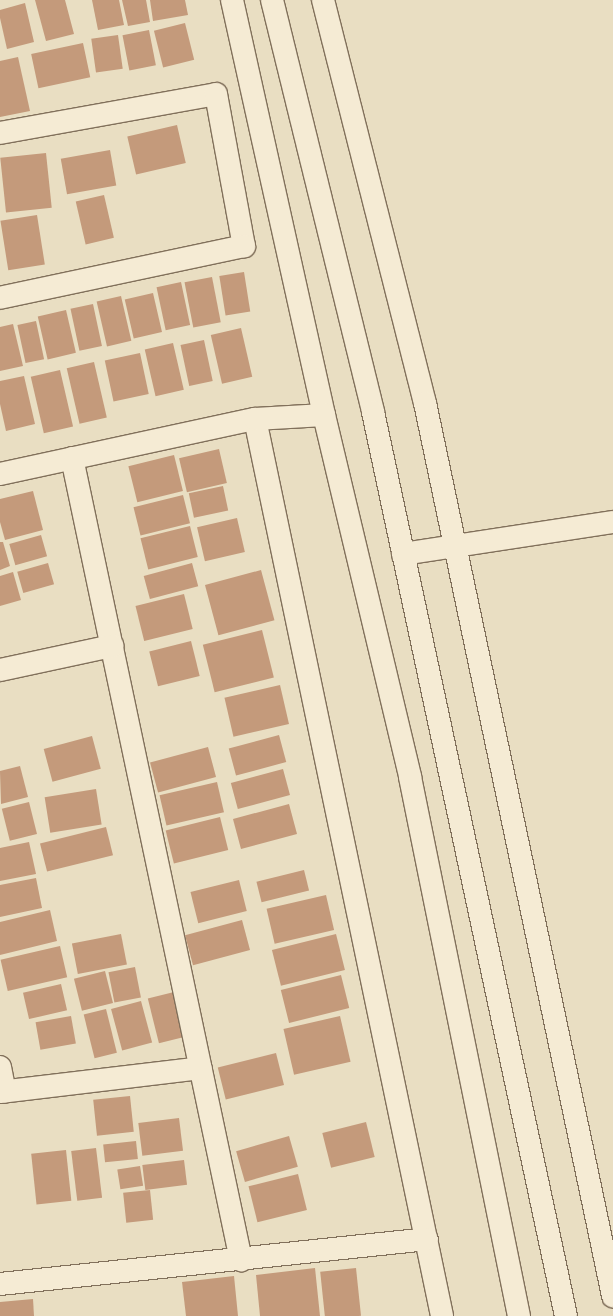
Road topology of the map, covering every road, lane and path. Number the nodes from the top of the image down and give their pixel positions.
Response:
1 (232, 0) edge
2 (272, 0) edge
3 (324, 0) edge
4 (0, 133) edge
5 (0, 298) edge
6 (324, 415) junction
7 (255, 419) junction
8 (72, 458) junction
9 (0, 474) edge
10 (613, 522) edge
11 (455, 546) junction
12 (403, 554) junction
13 (112, 646) junction
14 (0, 670) edge
15 (0, 1067) edge
16 (201, 1068) junction
17 (2, 1092) edge
18 (426, 1239) junction
19 (241, 1260) junction
20 (0, 1284) edge
21 (613, 1296) edge
22 (442, 1316) edge
23 (519, 1316) edge
24 (566, 1316) edge

1 - 6 street
2 - 12 street
3 - 11 street
4 - 5 street
6 - 7 street
6 - 23 street
7 - 8 street
7 - 18 street
8 - 9 street
8 - 13 street
10 - 11 street
11 - 12 street
11 - 21 street
12 - 24 street
13 - 14 street
13 - 16 street
15 - 17 street
16 - 17 street
16 - 19 street
18 - 19 street
18 - 22 street
19 - 20 street

